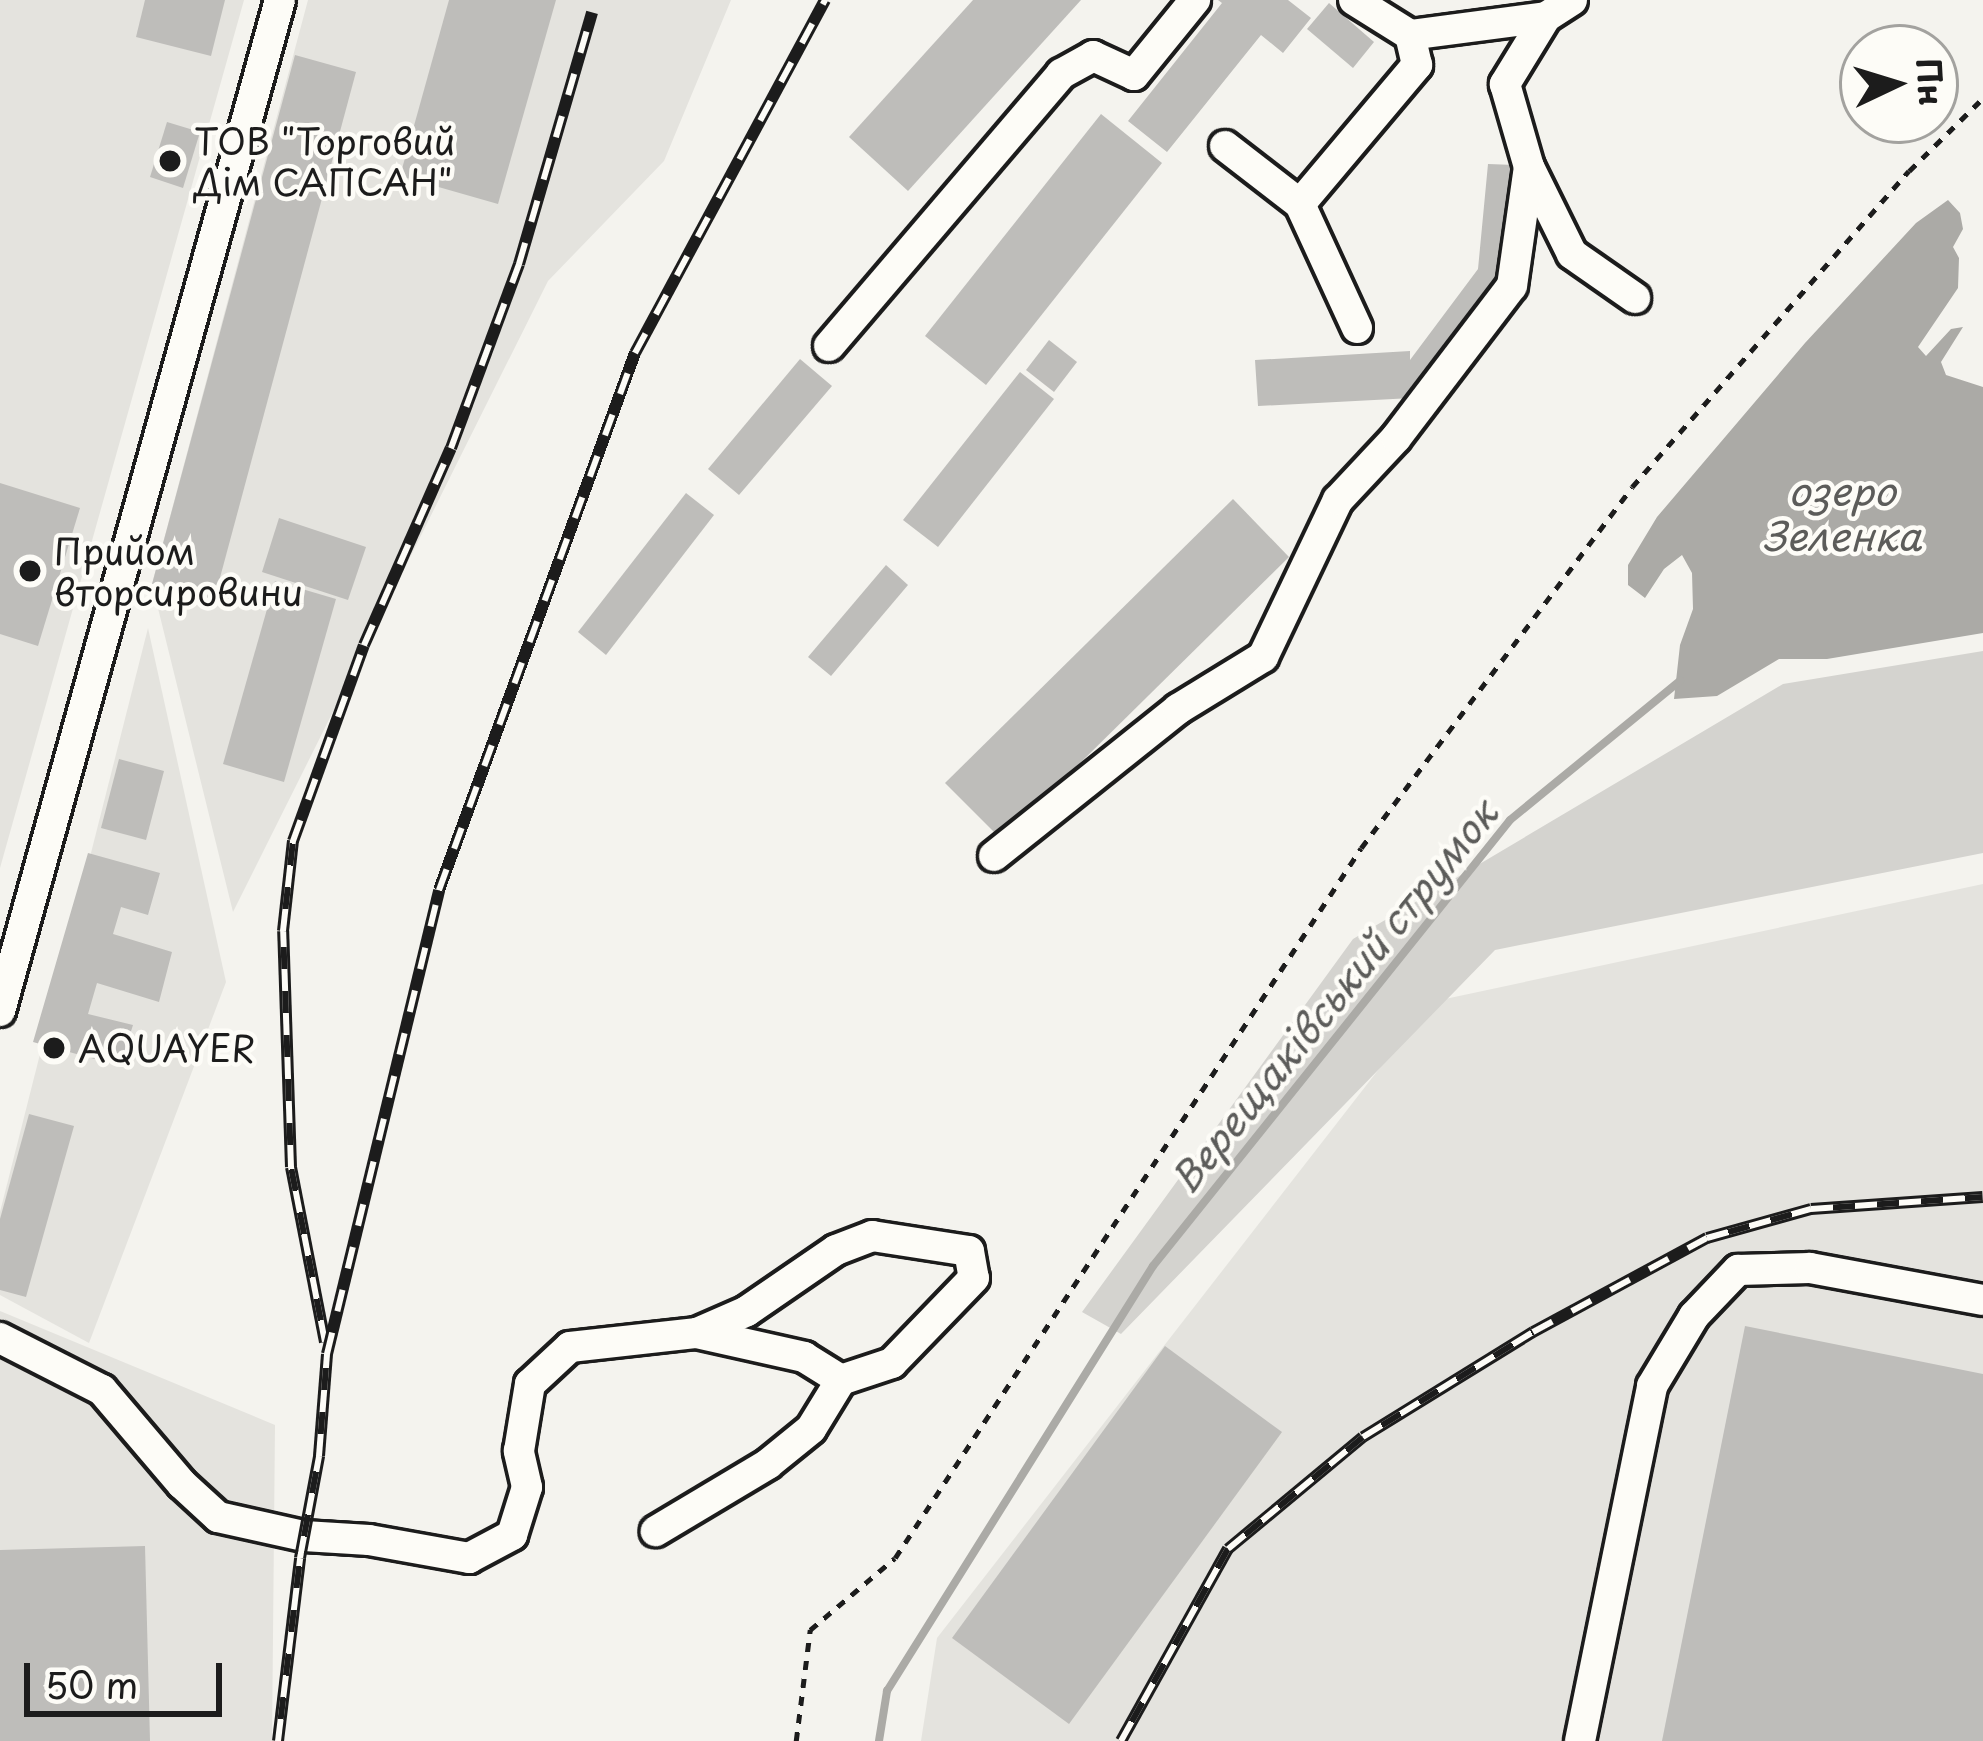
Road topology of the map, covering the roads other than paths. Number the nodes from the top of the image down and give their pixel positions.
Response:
1 (280, 0) edge
2 (1195, 0) edge
3 (1354, 0) edge
4 (1572, 0) edge
5 (1546, 17) junction
6 (1410, 35) junction
7 (1225, 146) dead end
8 (1529, 167) junction
9 (1300, 204) junction
10 (1634, 298) dead end
11 (1357, 328) dead end
12 (829, 346) dead end
13 (994, 856) dead end
14 (0, 1011) edge
15 (1983, 1300) edge
16 (698, 1333) junction
17 (0, 1338) edge
18 (841, 1380) junction
19 (656, 1531) dead end
20 (1580, 1741) edge

1 - 14 street
2 - 12 street
3 - 6 street
4 - 5 street
5 - 6 street
5 - 8 street
6 - 9 street
7 - 9 street
8 - 10 street
8 - 13 street
9 - 11 street
15 - 20 street
16 - 17 street
16 - 18 street
16 - 18 street
18 - 19 street

